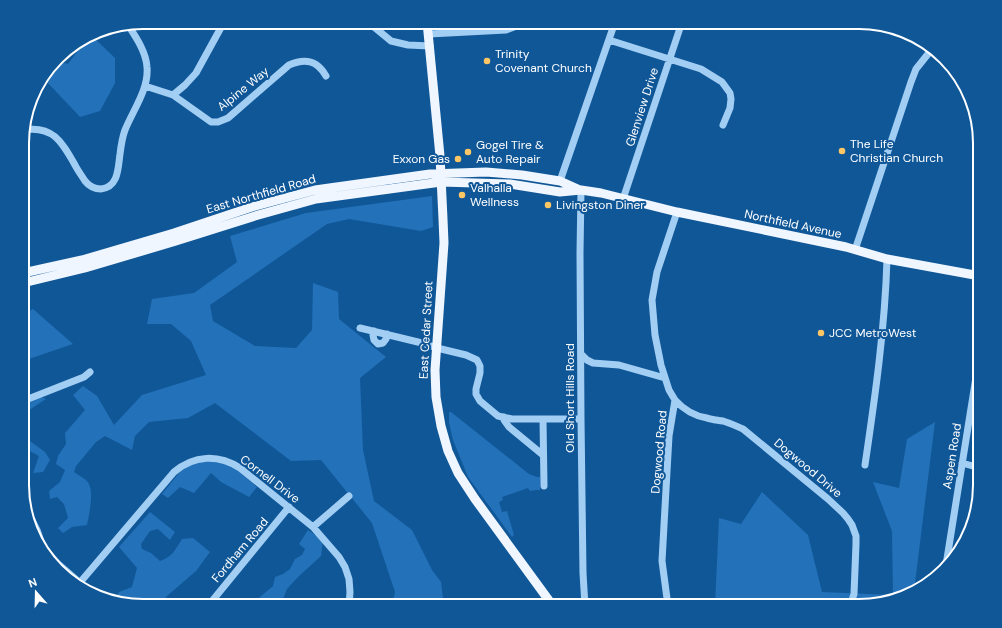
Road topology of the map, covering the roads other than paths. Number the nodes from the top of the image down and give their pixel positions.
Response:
1 (220, 29) edge
2 (376, 29) edge
3 (428, 29) edge
4 (509, 29) edge
5 (613, 29) edge
6 (680, 29) edge
7 (131, 30) edge
8 (429, 34) junction
9 (609, 40) junction
10 (430, 46) junction
11 (928, 53) edge
12 (669, 60) junction
13 (326, 76) dead end
14 (145, 86) junction
15 (172, 95) junction
16 (723, 125) dead end
17 (30, 129) edge
18 (441, 178) junction
19 (560, 181) junction
20 (524, 186) junction
21 (581, 190) junction
22 (601, 194) joint
23 (623, 199) junction
24 (678, 212) junction
25 (855, 250) junction
26 (887, 259) junction
27 (84, 264) junction
28 (29, 272) edge
29 (973, 275) edge
30 (29, 281) edge
31 (360, 328) dead end
32 (374, 331) junction
33 (387, 334) junction
34 (437, 348) junction
35 (581, 354) junction
36 (90, 372) dead end
37 (665, 378) junction
38 (973, 395) edge
39 (29, 399) edge
40 (675, 400) junction
41 (504, 417) junction
42 (542, 419) junction
43 (581, 419) junction
44 (543, 455) junction
45 (962, 463) junction
46 (865, 465) dead end
47 (973, 466) edge
48 (544, 486) dead end
49 (349, 496) dead end
50 (289, 508) junction
51 (313, 527) junction
52 (947, 557) edge
53 (82, 581) edge
54 (214, 599) edge
55 (350, 599) edge
56 (548, 599) edge
57 (585, 599) edge
58 (667, 599) edge
59 (853, 599) edge

1 - 15 street
2 - 10 street
3 - 8 main road, East Cedar Street
4 - 8 street
5 - 9 street
6 - 12 street, Glenview Drive
7 - 14 street
8 - 10 main road, East Cedar Street
9 - 12 street
9 - 19 street
10 - 18 main road, East Cedar Street
11 - 25 street
12 - 16 street
12 - 23 street, Glenview Drive
13 - 15 street, Alpine Way
14 - 15 street, Alpine Way
14 - 17 street
18 - 19 main road, East Northfield Road
18 - 20 main road, East Northfield Road
18 - 27 main road, East Northfield Road
18 - 34 main road, East Cedar Street
19 - 20 main road
19 - 21 main road, East Northfield Road
20 - 21 main road, East Northfield Road
21 - 22 main road, East Northfield Road
21 - 35 street, Old Short Hills Road
22 - 23 main road, Northfield Avenue
23 - 24 main road, Northfield Avenue
24 - 25 main road, Northfield Avenue
24 - 37 street, Dogwood Road
25 - 26 main road, Northfield Avenue
26 - 29 main road, Northfield Avenue
26 - 46 street
27 - 28 main road, East Northfield Road
27 - 30 main road, East Northfield Road
31 - 32 street
32 - 33 street
32 - 33 street
33 - 34 street
34 - 41 street
34 - 56 main road, East Cedar Street
35 - 37 street
35 - 43 street, Old Short Hills Road
36 - 39 street
37 - 40 street, Dogwood Road
38 - 45 street, Aspen Road
40 - 58 street, Dogwood Road
40 - 59 street, Dogwood Drive
41 - 42 street
41 - 44 street
42 - 43 street
42 - 44 street
43 - 57 street, Old Short Hills Road
44 - 48 street
45 - 47 street
45 - 52 street, Aspen Road
49 - 51 street
50 - 51 street, Cornell Drive
50 - 53 street, Cornell Drive
50 - 54 street, Fordham Road
51 - 55 street, Cornell Drive

